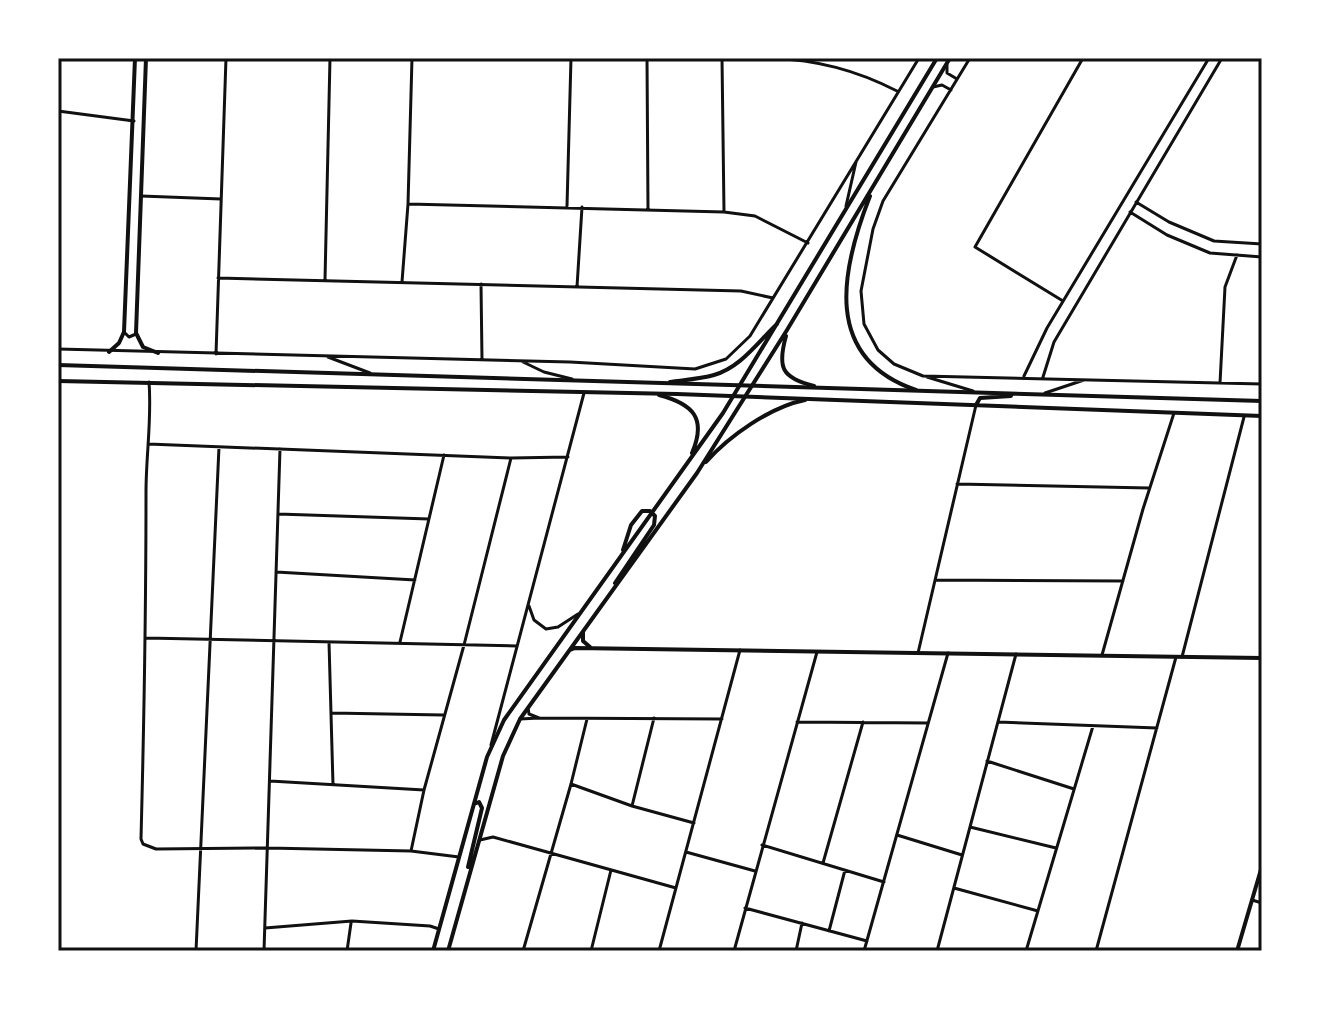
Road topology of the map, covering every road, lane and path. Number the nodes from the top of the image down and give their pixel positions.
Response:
1 (135, 58) edge
2 (146, 58) edge
3 (226, 58) edge
4 (330, 58) edge
5 (412, 58) edge
6 (571, 58) edge
7 (647, 58) edge
8 (722, 58) edge
9 (771, 58) edge
10 (919, 58) edge
11 (937, 58) edge
12 (970, 58) edge
13 (1083, 58) edge
14 (1198, 58) edge
15 (1222, 58) edge
16 (1207, 60) edge
17 (949, 61) edge
18 (957, 79) junction
19 (933, 87) junction
20 (951, 90) junction
21 (898, 91) junction
22 (58, 111) edge
23 (134, 121) junction
24 (857, 159) junction
25 (874, 185) junction
26 (141, 196) junction
27 (221, 199) junction
28 (1136, 202) junction
29 (408, 204) junction
30 (567, 207) junction
31 (582, 207) junction
32 (648, 210) junction
33 (724, 212) junction
34 (1130, 212) junction
35 (845, 213) junction
36 (808, 243) junction
37 (1262, 244) edge
38 (1237, 255) junction
39 (1262, 257) edge
40 (218, 278) junction
41 (325, 280) junction
42 (402, 282) junction
43 (481, 284) junction
44 (577, 287) junction
45 (773, 298) junction
46 (1063, 301) junction
47 (781, 319) junction
48 (787, 330) junction
49 (124, 332) junction
50 (136, 333) junction
51 (58, 349) edge
52 (109, 352) junction
53 (158, 353) junction
54 (216, 354) junction
55 (327, 356) junction
56 (482, 360) junction
57 (520, 361) junction
58 (58, 365) edge
59 (373, 374) junction
60 (923, 376) junction
61 (1024, 376) junction
62 (1043, 377) junction
63 (1087, 379) junction
64 (576, 380) junction
65 (58, 381) edge
66 (149, 382) junction
67 (658, 383) junction
68 (1220, 383) junction
69 (1262, 384) edge
70 (741, 386) junction
71 (752, 386) junction
72 (821, 388) junction
73 (922, 392) junction
74 (584, 393) junction
75 (981, 393) junction
76 (1021, 394) junction
77 (659, 395) junction
78 (1038, 395) junction
79 (734, 397) junction
80 (746, 397) junction
81 (807, 400) junction
82 (1262, 401) edge
83 (976, 405) junction
84 (1174, 413) junction
85 (1244, 416) junction
86 (1262, 416) edge
87 (146, 444) junction
88 (219, 447) junction
89 (280, 449) junction
90 (444, 455) junction
91 (568, 457) junction
92 (511, 458) junction
93 (688, 461) junction
94 (697, 473) junction
95 (957, 484) junction
96 (1149, 488) junction
97 (652, 512) junction
98 (278, 514) junction
99 (429, 519) junction
100 (619, 558) junction
101 (276, 572) junction
102 (415, 580) junction
103 (935, 580) junction
104 (1124, 581) junction
105 (608, 596) junction
106 (528, 602) junction
107 (578, 614) junction
108 (585, 628) junction
109 (146, 638) junction
110 (208, 640) junction
111 (273, 641) junction
112 (329, 642) junction
113 (400, 644) junction
114 (464, 645) junction
115 (517, 646) junction
116 (592, 648) junction
117 (740, 650) junction
118 (568, 651) junction
119 (817, 652) junction
120 (918, 653) junction
121 (948, 653) junction
122 (1016, 654) junction
123 (1102, 656) junction
124 (1179, 657) junction
125 (1262, 658) edge
126 (530, 704) junction
127 (331, 713) junction
128 (445, 715) junction
129 (539, 718) junction
130 (654, 718) junction
131 (520, 719) junction
132 (587, 719) junction
133 (722, 719) junction
134 (797, 722) junction
135 (863, 722) junction
136 (998, 722) junction
137 (928, 723) junction
138 (1093, 726) junction
139 (1157, 728) junction
140 (487, 757) junction
141 (987, 761) junction
142 (270, 781) junction
143 (571, 784) junction
144 (333, 785) junction
145 (1074, 789) junction
146 (424, 790) junction
147 (474, 804) junction
148 (632, 806) junction
149 (694, 823) junction
150 (970, 827) junction
151 (897, 835) junction
152 (477, 843) junction
153 (762, 845) junction
154 (268, 848) junction
155 (1056, 848) junction
156 (199, 850) junction
157 (411, 851) junction
158 (552, 852) junction
159 (686, 852) junction
160 (962, 855) junction
161 (459, 857) junction
162 (823, 863) junction
163 (1262, 866) edge
164 (611, 870) junction
165 (845, 870) junction
166 (755, 871) junction
167 (468, 878) junction
168 (884, 882) junction
169 (676, 888) junction
170 (954, 888) junction
171 (1252, 900) junction
172 (1262, 903) edge
173 (745, 908) junction
174 (1038, 911) junction
175 (352, 921) junction
176 (802, 923) junction
177 (265, 928) junction
178 (439, 929) junction
179 (829, 931) junction
180 (867, 941) junction
181 (196, 951) edge
182 (264, 951) edge
183 (347, 951) edge
184 (433, 951) edge
185 (448, 951) edge
186 (523, 951) edge
187 (591, 951) edge
188 (659, 951) edge
189 (734, 951) edge
190 (796, 951) edge
191 (864, 951) edge
192 (937, 951) edge
193 (1026, 951) edge
194 (1096, 951) edge
195 (1237, 951) edge

1 - 23 street
2 - 26 street
3 - 27 street
4 - 41 street
5 - 29 street
6 - 30 street
7 - 32 street
8 - 33 street
9 - 21 street
10 - 21 street
11 - 35 street
12 - 18 street
13 - 46 street
14 - 16 street
15 - 28 street
16 - 46 street
17 - 18 street
17 - 19 street
18 - 20 street
19 - 20 street
19 - 25 street
20 - 60 street
21 - 24 street
22 - 23 street
23 - 49 street
24 - 35 street
24 - 36 street
25 - 48 street
25 - 73 street
26 - 27 street
26 - 50 street
27 - 40 street
28 - 34 street
28 - 37 street
29 - 30 street
29 - 42 street
30 - 31 street
31 - 32 street
31 - 44 street
32 - 33 street
33 - 36 street
34 - 38 street
34 - 62 street
35 - 47 street
36 - 45 street
38 - 39 street
38 - 68 street
40 - 41 street
40 - 54 street
41 - 42 street
42 - 43 street
43 - 44 street
43 - 56 street
44 - 45 street
45 - 57 street
46 - 61 street
47 - 67 street
47 - 70 street
48 - 71 street
48 - 72 street
49 - 50 street
49 - 52 street
50 - 53 street
51 - 52 street
52 - 53 street
53 - 54 street
54 - 55 street
55 - 56 street
55 - 59 street
56 - 57 street
57 - 64 street
58 - 59 street
59 - 64 street
60 - 61 street
60 - 75 street
61 - 62 street
62 - 63 street
63 - 68 street
63 - 78 street
64 - 67 street
65 - 66 street
66 - 74 street
66 - 87 street
67 - 70 street
68 - 69 street
70 - 71 street
70 - 79 street
71 - 72 street
71 - 80 street
72 - 73 street
73 - 75 street
74 - 77 street
74 - 91 street
75 - 76 street
76 - 78 street
76 - 83 street
77 - 79 street
77 - 93 street
78 - 82 street
79 - 80 street
79 - 93 street
80 - 81 street
80 - 94 street
81 - 83 street
81 - 94 street
83 - 84 street
83 - 95 street
84 - 85 street
84 - 96 street
85 - 86 street
85 - 124 street
87 - 88 street
87 - 109 street
88 - 89 street
88 - 110 street
89 - 90 street
89 - 98 street
90 - 92 street
90 - 99 street
91 - 92 street
91 - 106 street
92 - 114 street
93 - 97 street
94 - 105 street
95 - 96 street
95 - 103 street
96 - 104 street
97 - 100 street
97 - 100 street
97 - 105 street
98 - 99 street
98 - 101 street
99 - 102 street
100 - 107 street
101 - 102 street
101 - 111 street
102 - 113 street
103 - 104 street
103 - 120 street
104 - 123 street
105 - 108 street
106 - 107 street
106 - 115 street
107 - 140 street
108 - 116 street
108 - 118 street
109 - 110 street
109 - 156 street
110 - 111 street
110 - 156 street
111 - 112 street
111 - 142 street
112 - 113 street
112 - 127 street
113 - 114 street
114 - 115 street
114 - 128 street
115 - 140 street
116 - 117 street
116 - 118 street
117 - 119 street
117 - 133 street
118 - 126 street
119 - 120 street
119 - 134 street
120 - 121 street
121 - 122 street
121 - 137 street
122 - 123 street
122 - 136 street
123 - 124 street
124 - 125 street
124 - 139 street
126 - 129 street
126 - 131 street
127 - 128 street
127 - 144 street
128 - 146 street
129 - 131 street
129 - 132 street
130 - 132 street
130 - 133 street
130 - 148 street
131 - 152 street
132 - 143 street
133 - 149 street
134 - 135 street
134 - 153 street
135 - 137 street
135 - 162 street
136 - 138 street
136 - 141 street
137 - 151 street
138 - 139 street
138 - 145 street
139 - 194 street
140 - 147 street
141 - 145 street
141 - 150 street
142 - 144 street
142 - 154 street
143 - 148 street
143 - 158 street
144 - 146 street
145 - 155 street
146 - 157 street
147 - 161 street
147 - 167 street
148 - 149 street
149 - 159 street
150 - 155 street
150 - 160 street
151 - 160 street
151 - 168 street
152 - 158 street
152 - 167 street
153 - 162 street
153 - 166 street
154 - 156 street
154 - 157 street
154 - 177 street
155 - 174 street
156 - 181 street
157 - 161 street
158 - 164 street
158 - 186 street
159 - 166 street
159 - 169 street
160 - 170 street
161 - 178 street
162 - 165 street
163 - 171 street
164 - 169 street
164 - 187 street
165 - 168 street
165 - 179 street
166 - 173 street
167 - 185 street
168 - 180 street
169 - 188 street
170 - 174 street
170 - 192 street
171 - 172 street
171 - 195 street
173 - 176 street
173 - 189 street
174 - 193 street
175 - 177 street
175 - 178 street
175 - 183 street
176 - 179 street
176 - 190 street
177 - 182 street
178 - 184 street
179 - 180 street
180 - 191 street

